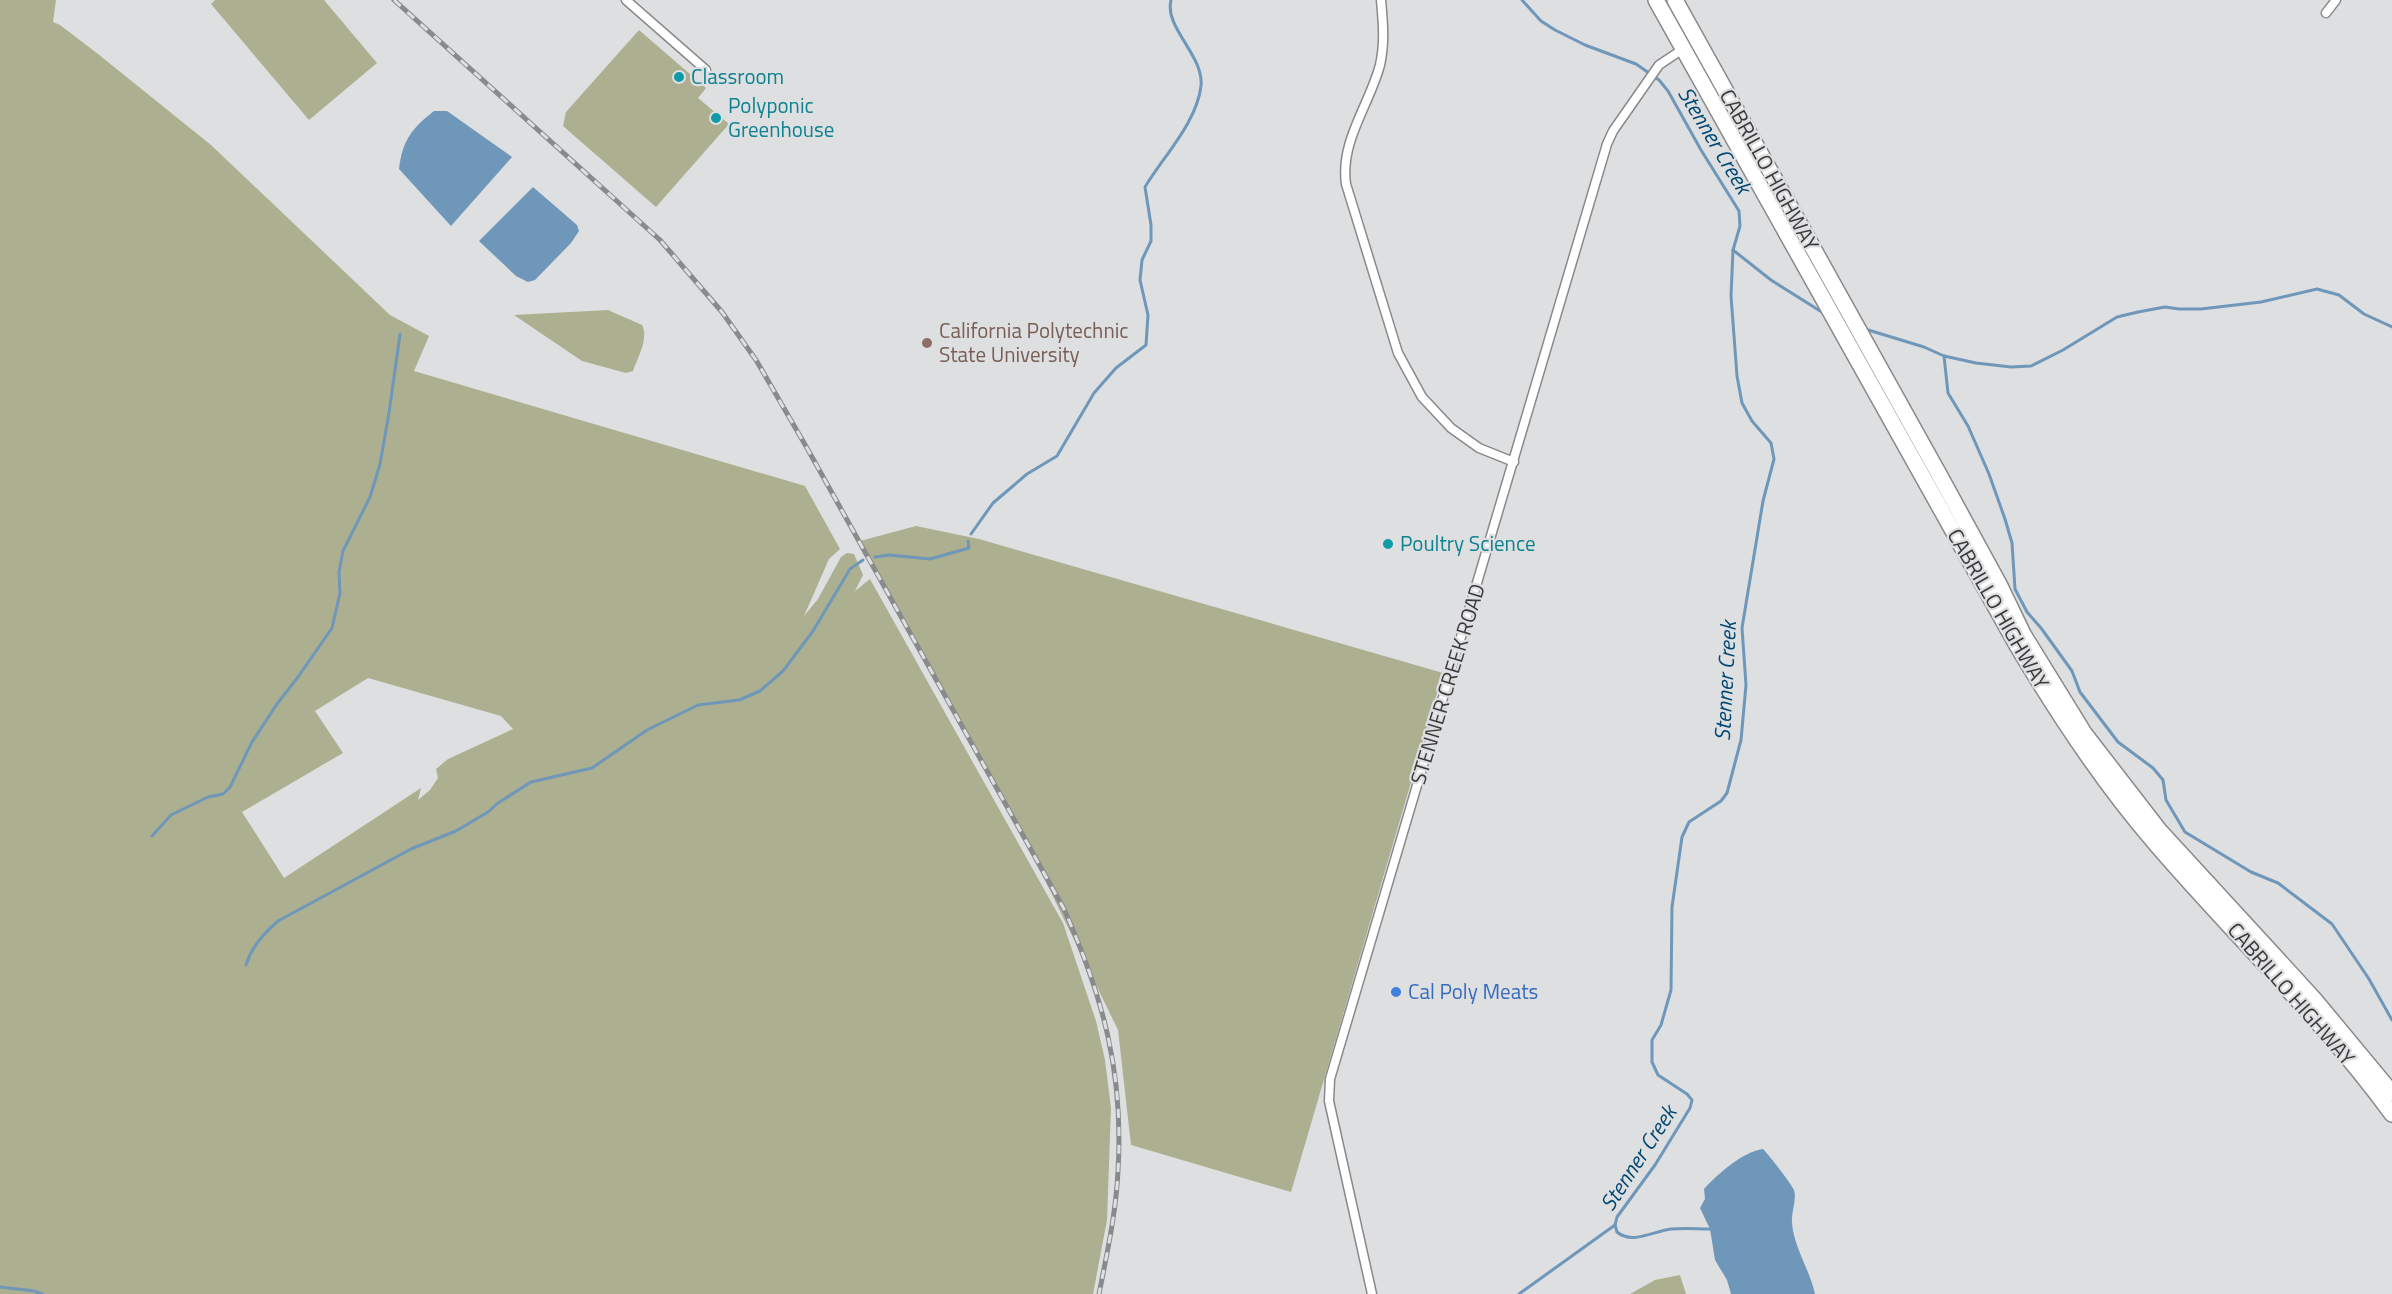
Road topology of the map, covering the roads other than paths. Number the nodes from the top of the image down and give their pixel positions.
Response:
1 (626, 0) edge
2 (1381, 0) edge
3 (1656, 0) edge
4 (1675, 0) edge
5 (2336, 0) edge
6 (2326, 13) dead end
7 (1698, 41) junction
8 (1684, 48) junction
9 (706, 70) dead end
10 (1514, 462) junction
11 (2392, 1093) edge
12 (2392, 1114) edge
13 (1372, 1294) edge

1 - 9 street
2 - 10 street
3 - 8 highway, CABRILLO HIGHWAY
4 - 7 highway, CABRILLO HIGHWAY
5 - 6 street
7 - 8 street, STENNER CREEK ROAD
7 - 11 highway, CABRILLO HIGHWAY
8 - 10 street, STENNER CREEK ROAD
8 - 12 highway, CABRILLO HIGHWAY
10 - 13 street, STENNER CREEK ROAD

